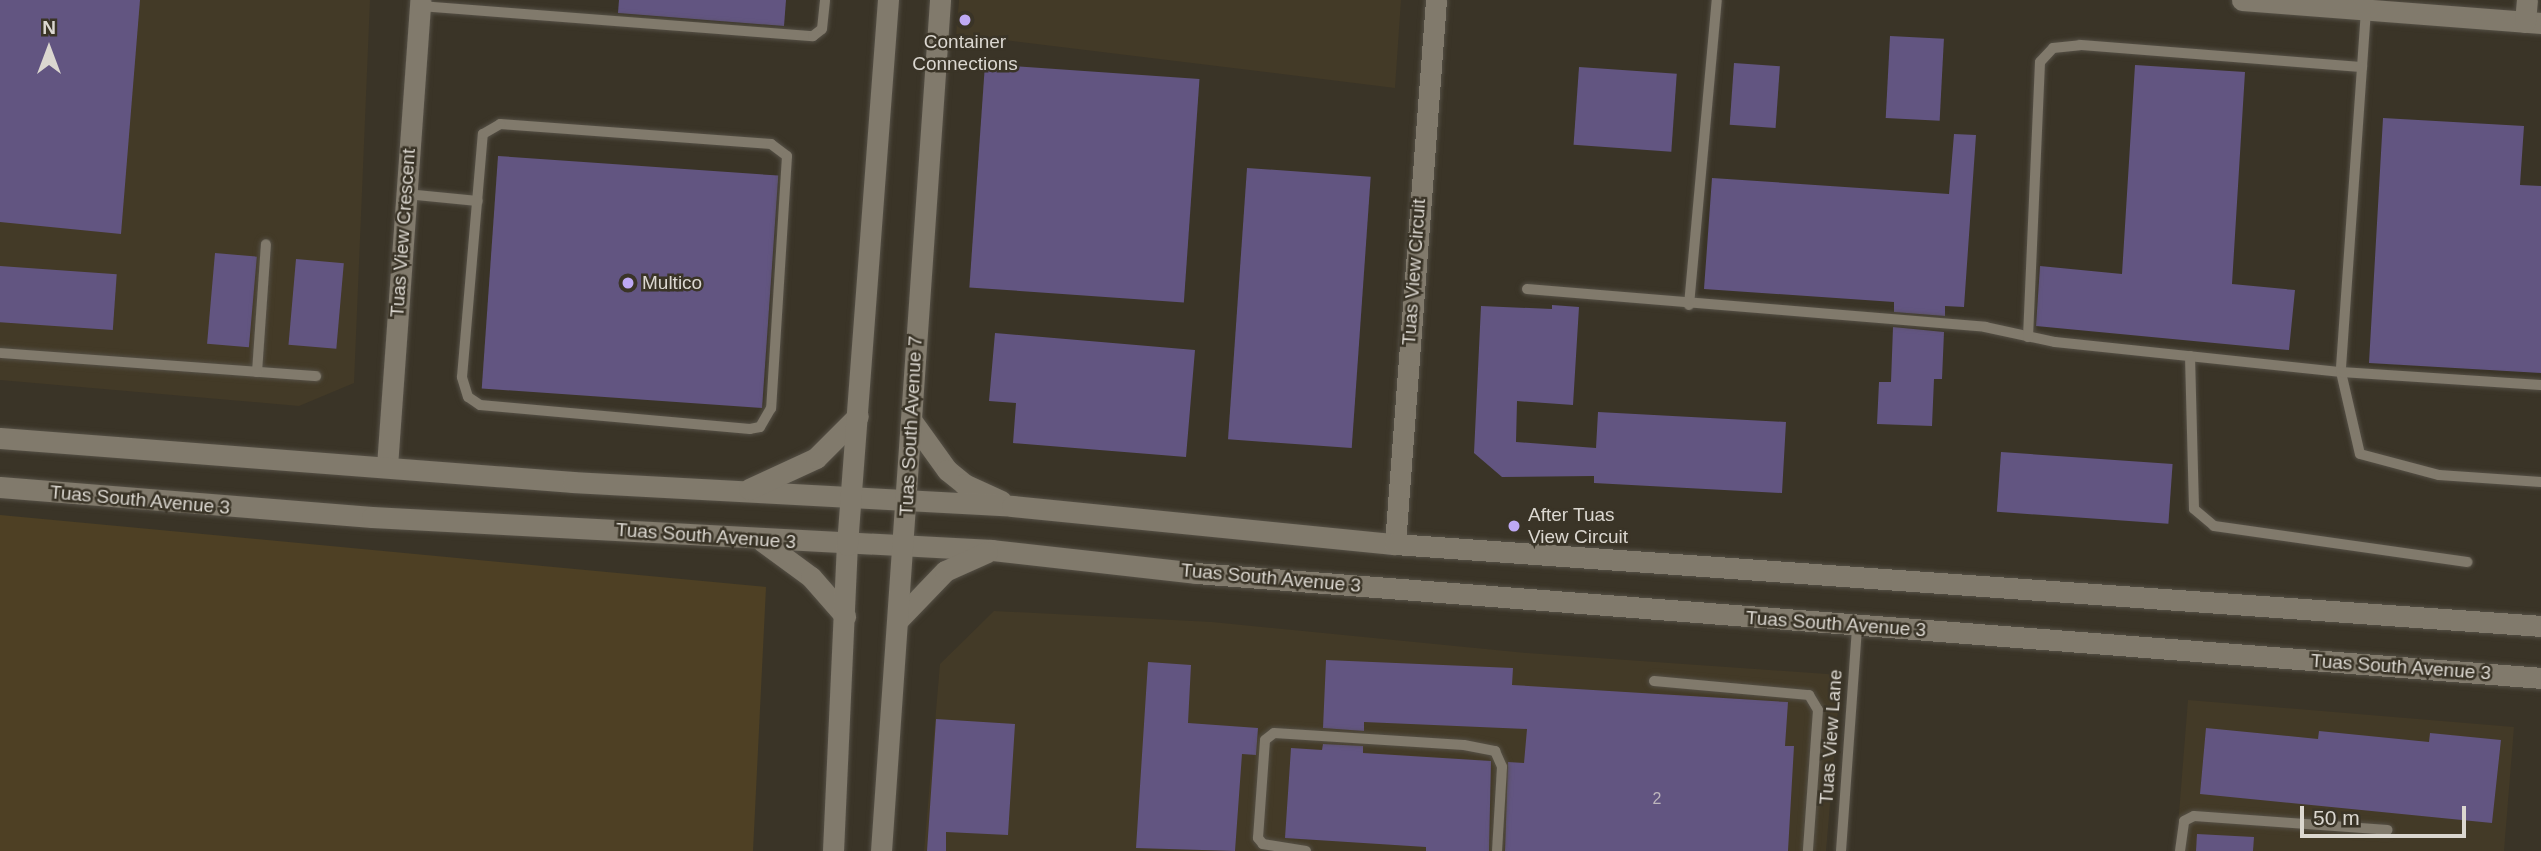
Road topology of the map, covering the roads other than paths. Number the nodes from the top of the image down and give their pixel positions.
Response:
1 (825, 0) edge
2 (888, 0) edge
3 (940, 0) edge
4 (1436, 0) edge
5 (1717, 0) edge
6 (2242, 0) edge
7 (2527, 0) edge
8 (420, 3) edge
9 (495, 6) edge
10 (2366, 10) junction
11 (2533, 23) edge
12 (2362, 67) junction
13 (406, 194) junction
14 (478, 201) junction
15 (266, 244) dead end
16 (1527, 289) dead end
17 (1689, 305) junction
18 (2028, 337) junction
19 (0, 353) edge
20 (2190, 356) junction
21 (257, 372) junction
22 (2341, 372) junction
23 (316, 376) dead end
24 (2541, 385) edge
25 (858, 416) junction
26 (911, 420) junction
27 (0, 438) edge
28 (387, 466) junction
29 (2541, 482) edge
30 (0, 487) edge
31 (744, 492) junction
32 (851, 499) junction
33 (907, 503) junction
34 (1012, 506) junction
35 (756, 537) junction
36 (1395, 544) junction
37 (847, 545) junction
38 (905, 545) junction
39 (992, 550) junction
40 (2467, 562) dead end
41 (845, 616) junction
42 (899, 620) junction
43 (1857, 626) junction
44 (2541, 626) edge
45 (2541, 678) edge
46 (1654, 681) dead end
47 (2387, 830) dead end
48 (833, 851) edge
49 (881, 851) edge
50 (1306, 851) edge
51 (1497, 851) edge
52 (1808, 851) edge
53 (1841, 851) edge
54 (2180, 851) edge

1 - 9 lane
2 - 25 street
3 - 26 street, Tuas South Avenue 7
4 - 36 street, Tuas View Circuit
5 - 17 lane
6 - 10 street
7 - 11 street
8 - 9 lane
8 - 13 street, Tuas View Crescent
10 - 11 street
10 - 12 lane
12 - 18 lane
12 - 22 lane
13 - 14 lane
13 - 28 street, Tuas View Crescent
14 - 14 lane
15 - 21 lane
16 - 17 lane
17 - 18 lane
18 - 20 lane
19 - 21 lane
20 - 22 lane
20 - 40 lane
21 - 23 lane
22 - 24 lane
22 - 29 lane
25 - 31 street
25 - 32 street
26 - 33 street, Tuas South Avenue 7
26 - 34 street
27 - 28 street
28 - 31 street
30 - 35 street, Tuas South Avenue 3
31 - 32 street
32 - 33 street
32 - 37 street
33 - 34 street
33 - 38 street, Tuas South Avenue 7
34 - 36 street
35 - 37 street, Tuas South Avenue 3
35 - 41 street
36 - 44 street
37 - 38 street, Tuas South Avenue 3
37 - 41 street
38 - 39 street, Tuas South Avenue 3
38 - 42 street, Tuas South Avenue 7
39 - 42 street
39 - 43 street, Tuas South Avenue 3
41 - 48 street
42 - 49 street, Tuas South Avenue 7
43 - 45 street, Tuas South Avenue 3
43 - 53 lane, Tuas View Lane
46 - 52 lane
47 - 54 lane
50 - 51 lane

